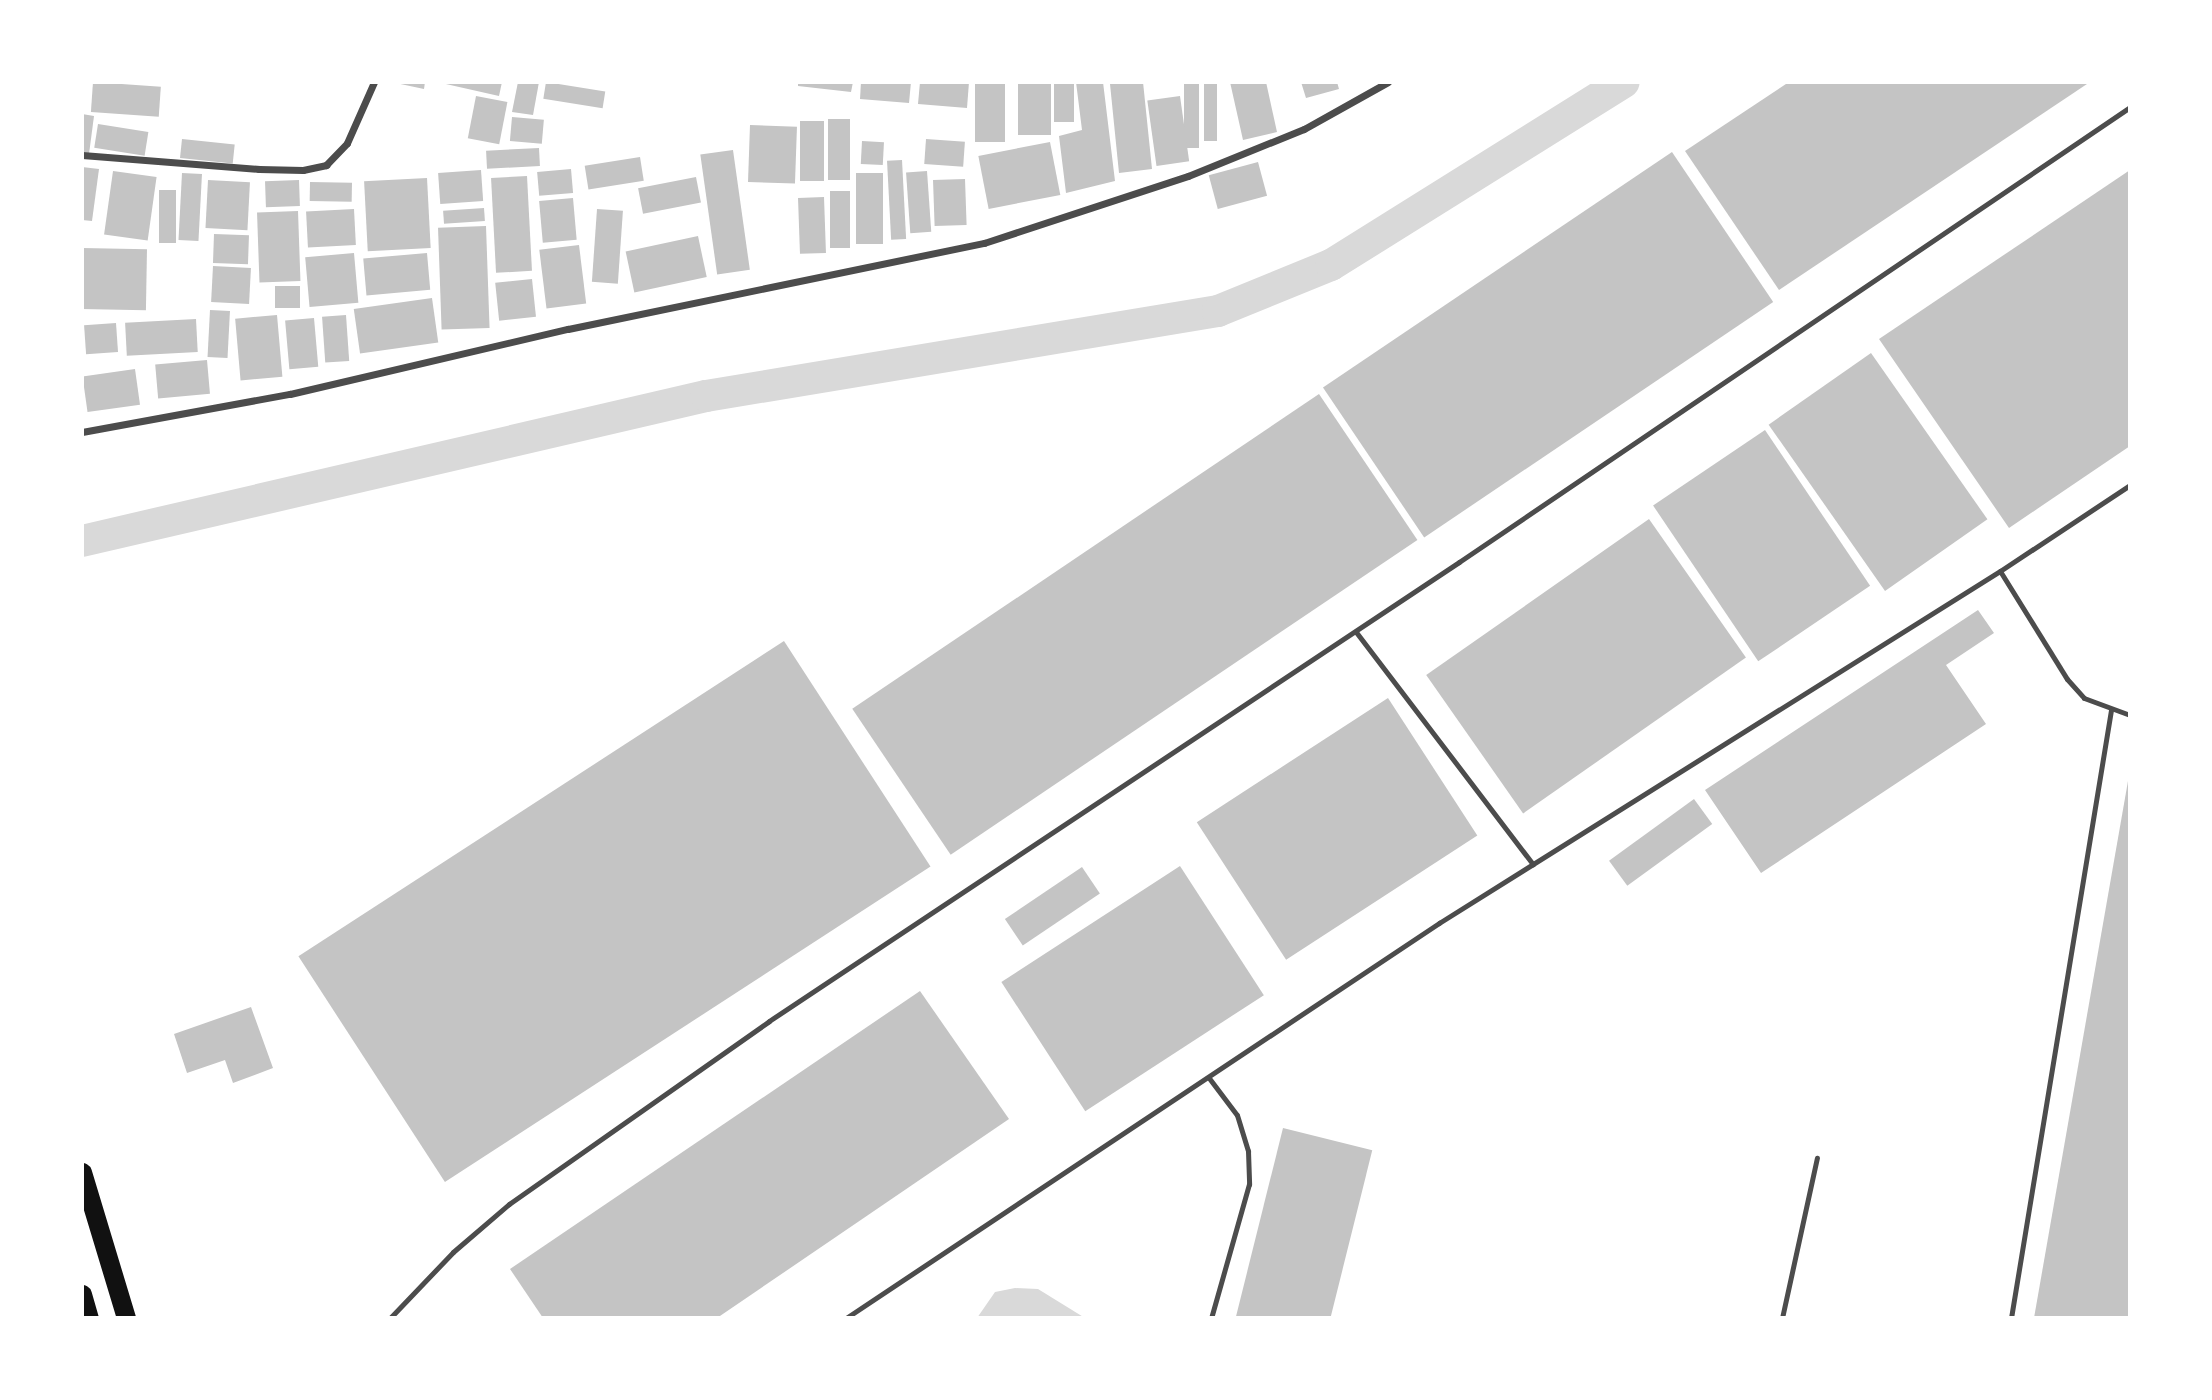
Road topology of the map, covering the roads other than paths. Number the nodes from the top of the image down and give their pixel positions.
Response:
1 (374, 82) edge
2 (1388, 82) edge
3 (2130, 107) edge
4 (82, 155) edge
5 (82, 432) edge
6 (2130, 485) edge
7 (2000, 571) junction
8 (1356, 632) junction
9 (2111, 710) junction
10 (2130, 715) edge
11 (1533, 864) junction
12 (1209, 1078) junction
13 (1817, 1158) dead end
14 (82, 1172) edge
15 (82, 1294) edge
16 (89, 1318) edge
17 (127, 1318) edge
18 (390, 1318) edge
19 (846, 1318) edge
20 (1211, 1318) edge
21 (1783, 1318) edge
22 (2011, 1318) edge

1 - 4 street
2 - 5 street
3 - 8 lane
6 - 7 lane
7 - 9 lane
7 - 11 lane
8 - 11 lane
8 - 18 lane
9 - 10 lane
9 - 22 lane
11 - 12 lane
12 - 19 lane
12 - 20 lane
13 - 21 lane
14 - 17 highway
15 - 16 highway

